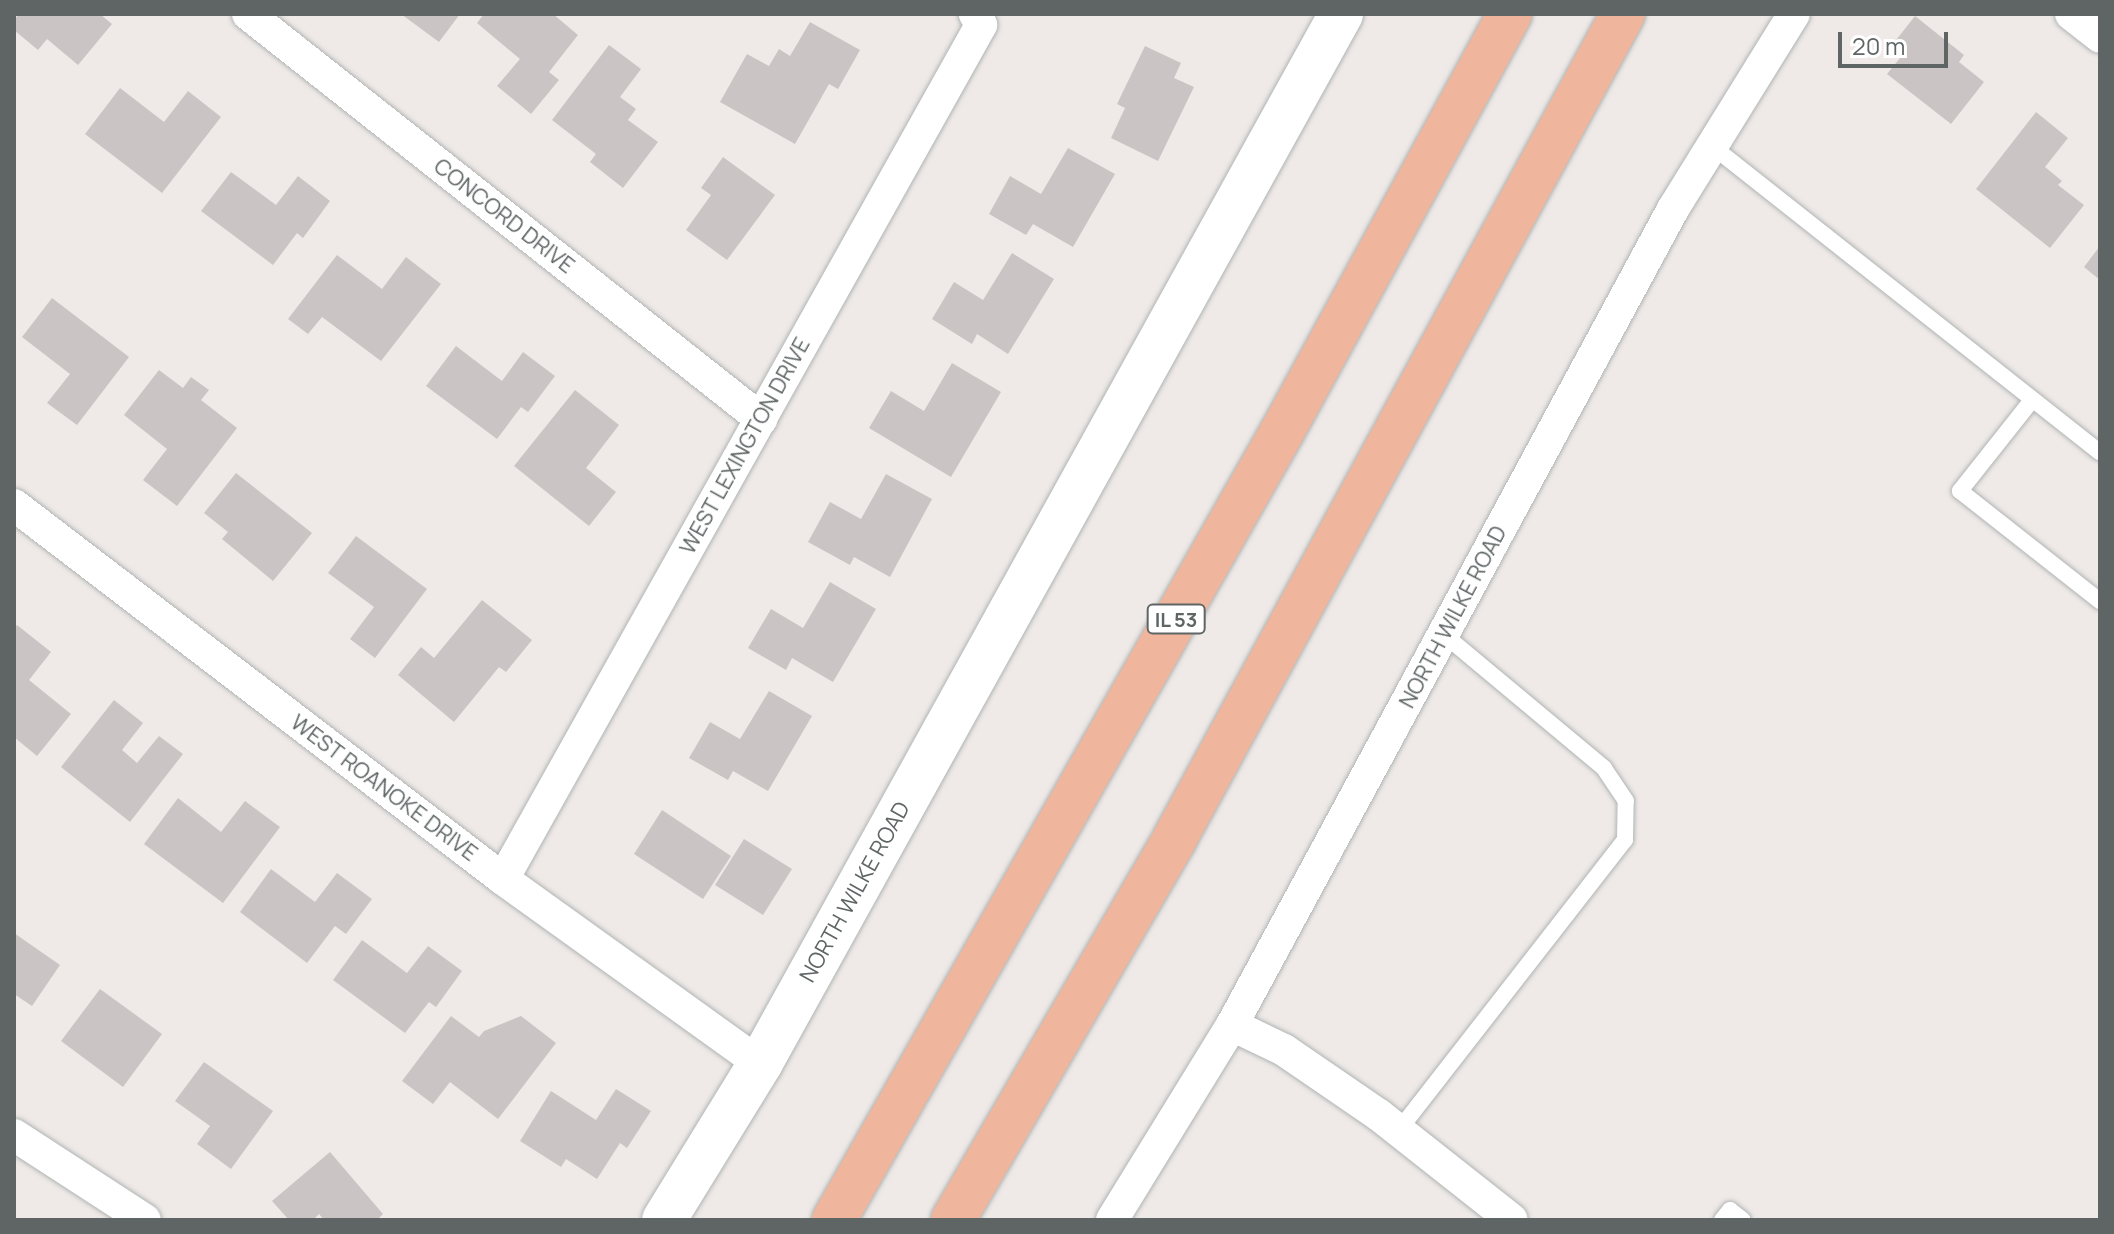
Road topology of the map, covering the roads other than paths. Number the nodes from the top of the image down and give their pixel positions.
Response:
1 (248, 14) edge
2 (975, 14) edge
3 (1341, 14) edge
4 (1510, 14) edge
5 (1623, 14) edge
6 (1794, 14) edge
7 (2071, 14) edge
8 (2100, 37) edge
9 (1712, 146) junction
10 (2032, 400) junction
11 (761, 419) junction
12 (2100, 452) edge
13 (14, 505) edge
14 (2100, 601) edge
15 (1443, 634) junction
16 (503, 879) junction
17 (1232, 1025) junction
18 (760, 1064) junction
19 (1399, 1130) junction
20 (14, 1135) edge
21 (145, 1220) edge
22 (664, 1220) edge
23 (834, 1220) edge
24 (953, 1220) edge
25 (1112, 1220) edge
26 (1512, 1220) edge
27 (1722, 1220) edge
28 (1743, 1220) edge

1 - 11 street, CONCORD DRIVE
2 - 11 street, WEST LEXINGTON DRIVE
3 - 18 street, NORTH WILKE ROAD
4 - 23 highway, IL 53
5 - 24 highway
6 - 9 street, NORTH WILKE ROAD
7 - 8 street
9 - 10 lane
9 - 15 street, NORTH WILKE ROAD
10 - 12 lane
10 - 14 lane
11 - 16 street, WEST LEXINGTON DRIVE
13 - 16 street, WEST ROANOKE DRIVE
15 - 17 street, NORTH WILKE ROAD
15 - 19 lane
16 - 18 street, WEST ROANOKE DRIVE
17 - 19 street
17 - 25 street, NORTH WILKE ROAD
18 - 22 street, NORTH WILKE ROAD
19 - 26 street
20 - 21 street
27 - 28 lane

